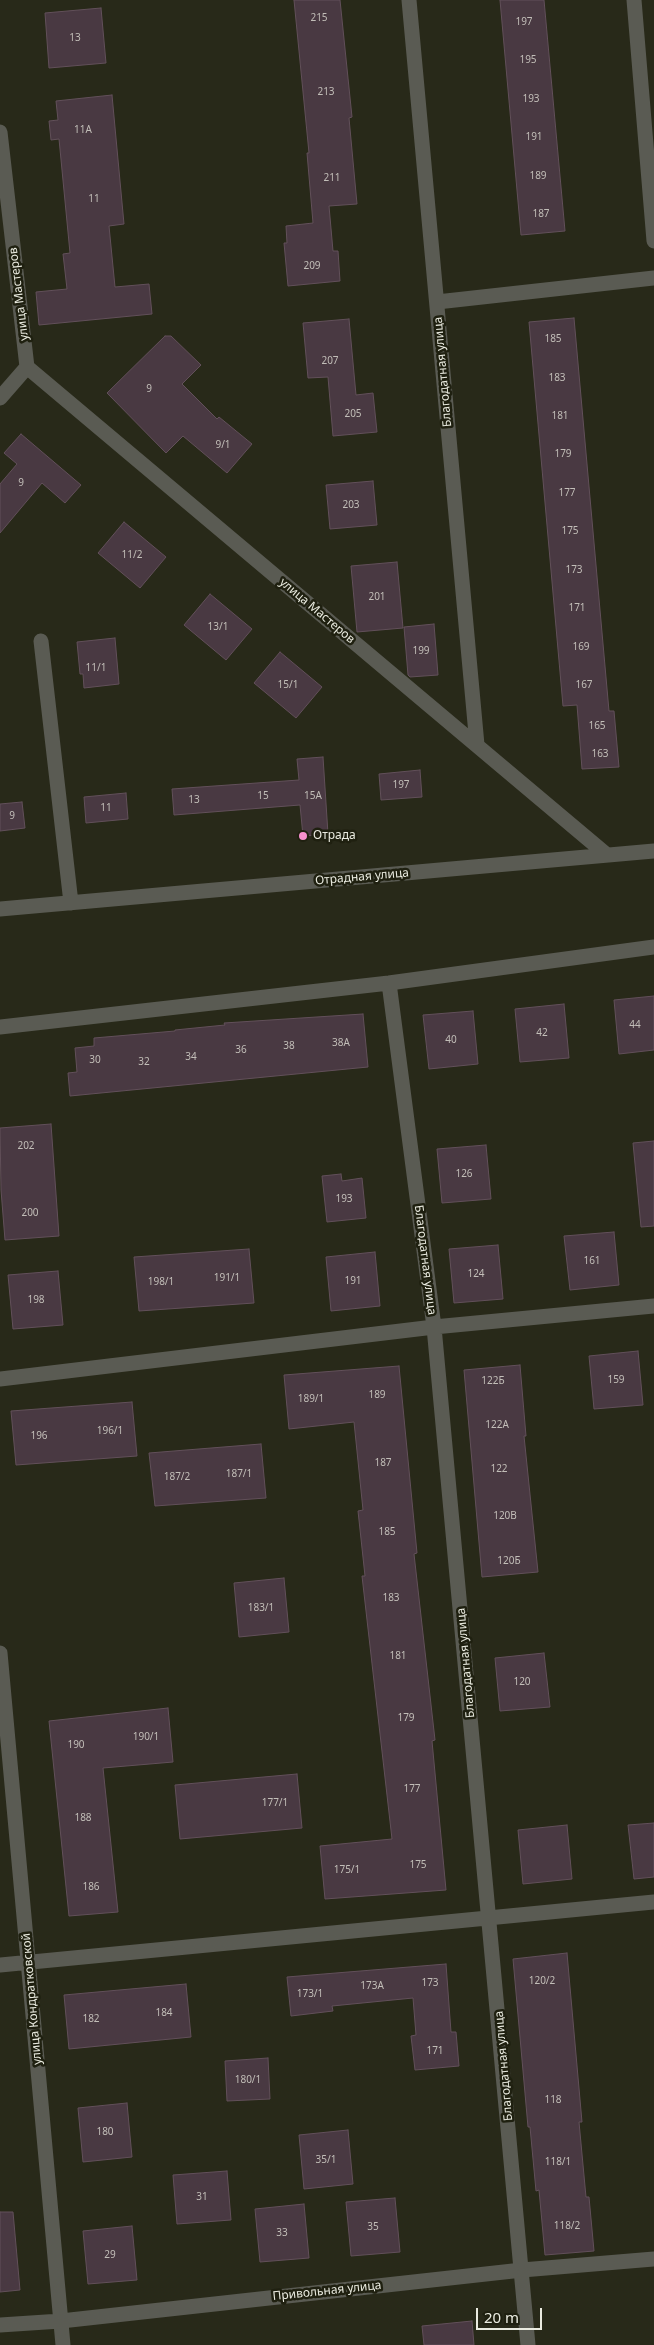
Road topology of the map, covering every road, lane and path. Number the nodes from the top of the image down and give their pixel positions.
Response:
1 (409, 0) edge
2 (634, 0) edge
3 (0, 132) edge
4 (654, 241) edge
5 (654, 278) edge
6 (437, 302) junction
7 (27, 367) junction
8 (0, 398) edge
9 (41, 641) dead end
10 (477, 745) junction
11 (654, 851) edge
12 (607, 855) junction
13 (71, 903) junction
14 (0, 909) edge
15 (654, 947) edge
16 (389, 983) junction
17 (0, 1027) edge
18 (654, 1306) edge
19 (434, 1327) junction
20 (0, 1379) edge
21 (0, 1653) edge
22 (654, 1902) edge
23 (490, 1919) junction
24 (28, 1963) junction
25 (0, 1965) edge
26 (654, 2259) edge
27 (522, 2270) junction
28 (61, 2321) junction
29 (0, 2325) edge
30 (63, 2345) edge
31 (528, 2345) edge

1 - 6 street, Благодатная улица
2 - 4 street
3 - 7 street, улица Мастеров
5 - 6 street
6 - 10 street, Благодатная улица
7 - 8 street
7 - 10 street, улица Мастеров
9 - 13 street
10 - 12 street, улица Мастеров
11 - 12 street, Отрадная улица
12 - 13 street, Отрадная улица
13 - 14 street, Отрадная улица
15 - 16 street
16 - 17 street
16 - 19 street, Благодатная улица
18 - 19 street
19 - 20 street
19 - 23 street, Благодатная улица
21 - 24 street, улица Кондратковской
22 - 23 street
23 - 24 street
23 - 27 street, Благодатная улица
24 - 25 street
24 - 28 street, улица Кондратковской
26 - 27 street, Привольная улица
27 - 28 street, Привольная улица
27 - 31 street, Благодатная улица
28 - 29 street, Привольная улица
28 - 30 street, улица Кондратковской

